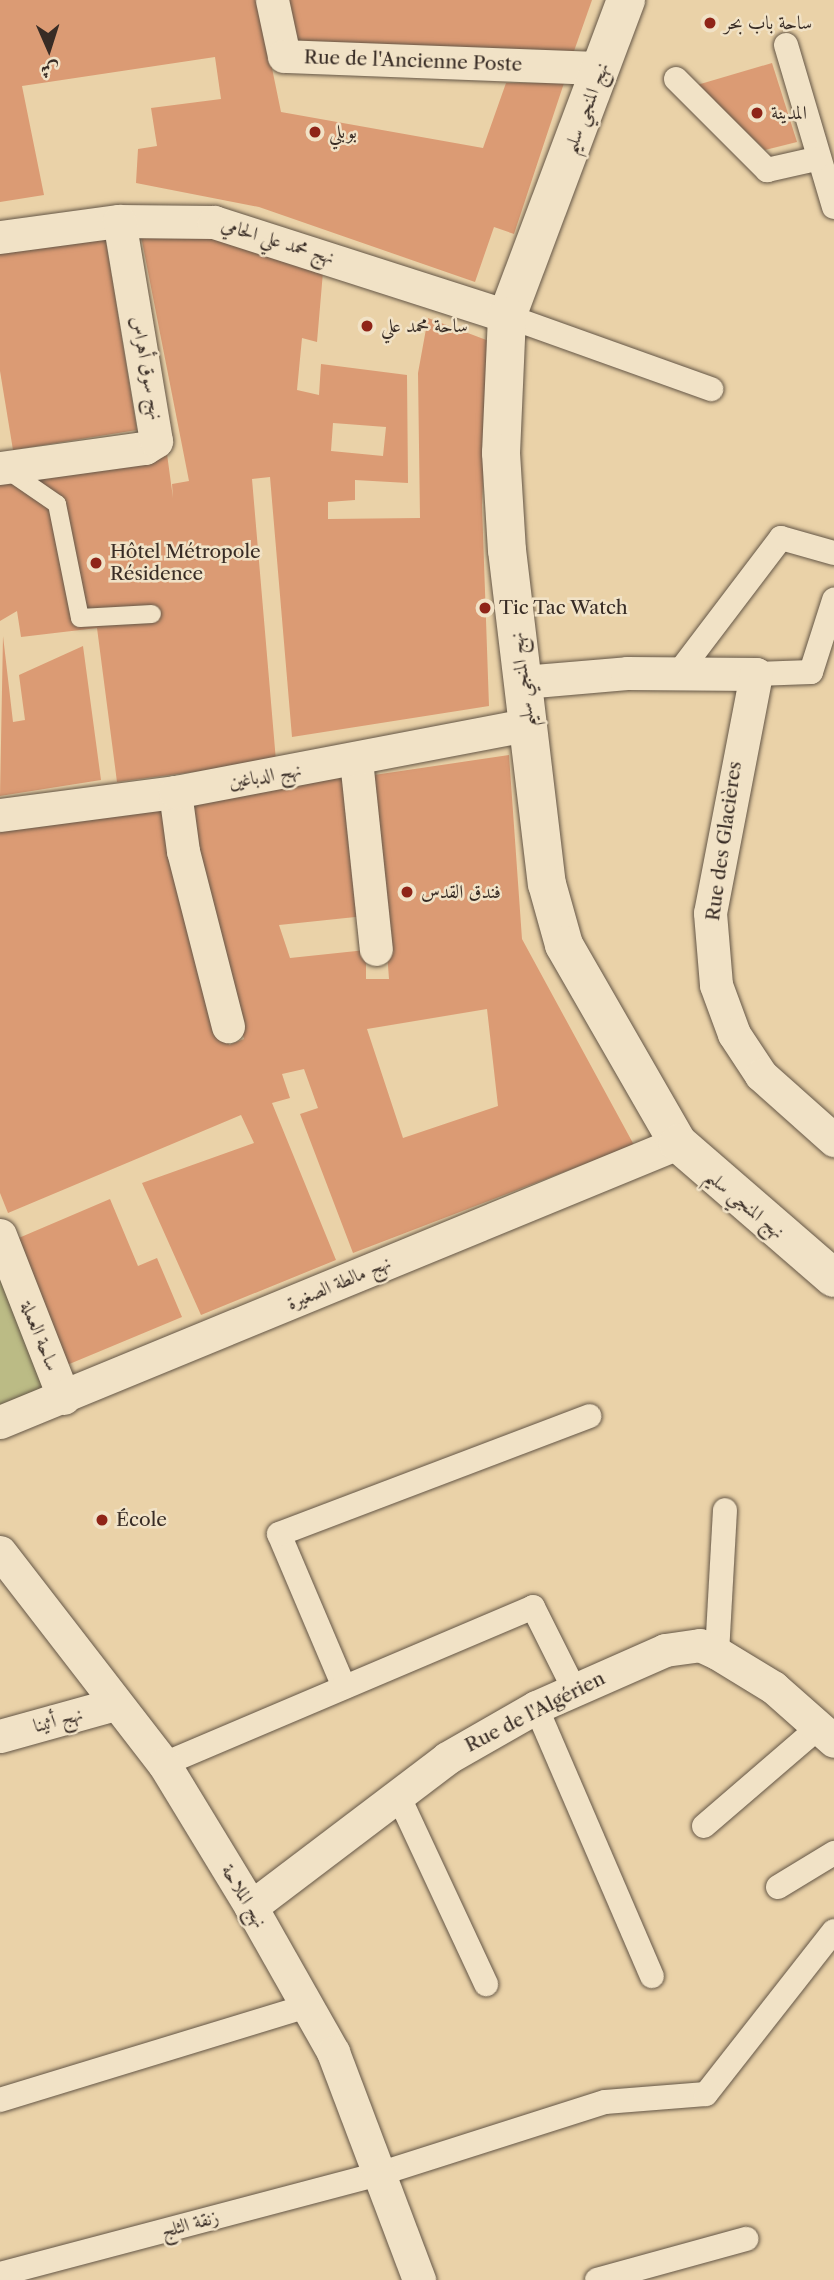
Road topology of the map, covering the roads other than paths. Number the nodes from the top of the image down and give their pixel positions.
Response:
1 (272, 0) edge
2 (626, 0) edge
3 (786, 45) dead end
4 (601, 68) junction
5 (676, 79) dead end
6 (816, 159) junction
7 (834, 207) edge
8 (119, 221) junction
9 (0, 237) edge
10 (507, 316) junction
11 (711, 389) dead end
12 (1, 461) edge
13 (834, 553) edge
14 (834, 600) edge
15 (152, 614) dead end
16 (680, 671) junction
17 (823, 671) edge
18 (756, 674) junction
19 (523, 682) junction
20 (527, 725) junction
21 (356, 760) junction
22 (175, 792) junction
23 (0, 815) edge
24 (376, 949) dead end
25 (228, 1026) dead end
26 (834, 1140) edge
27 (678, 1143) junction
28 (0, 1235) edge
29 (834, 1278) edge
30 (64, 1398) junction
31 (590, 1416) dead end
32 (0, 1422) edge
33 (725, 1510) dead end
34 (0, 1552) edge
35 (717, 1653) junction
36 (344, 1688) junction
37 (574, 1689) junction
38 (115, 1704) junction
39 (536, 1707) junction
40 (2, 1725) edge
41 (826, 1734) edge
42 (164, 1764) junction
43 (397, 1793) junction
44 (704, 1826) dead end
45 (834, 1853) edge
46 (778, 1887) dead end
47 (251, 1908) junction
48 (834, 1931) edge
49 (652, 1976) dead end
50 (486, 1984) dead end
51 (307, 2006) junction
52 (0, 2100) edge
53 (379, 2174) junction
54 (747, 2239) dead end
55 (0, 2274) edge
56 (2, 2280) edge
57 (419, 2280) edge
58 (597, 2280) edge

1 - 4 street, Rue de l'Ancienne Poste
2 - 4 main road, نهج المنجي سليم
3 - 6 street
4 - 10 main road, نهج المنجي سليم
5 - 6 street
6 - 7 street
8 - 9 street, نهج محمد علي الحامي
8 - 10 street, نهج محمد علي الحامي
8 - 12 street, نهج سوق أهراس
10 - 11 street
10 - 19 main road, نهج المنجي سليم
12 - 15 lane
13 - 16 street
14 - 17 street
16 - 18 street
16 - 19 street
17 - 18 street
18 - 26 street, Rue des Glacières
19 - 20 main road, نهج المنجي سليم
20 - 21 street, نهج الدباغين
20 - 27 main road, نهج المنجي سليم
21 - 22 street, نهج الدباغين
21 - 24 street
22 - 23 street, نهج الدباغين
22 - 25 street
27 - 29 main road, نهج المنجي سليم
27 - 30 street, نهج مالطة الصغيرة
28 - 30 street, ساحة العملة
30 - 32 street, نهج مالطة الصغيرة
31 - 36 street
33 - 35 street
34 - 38 street, نهج الملاحة
35 - 37 street, Rue de l'Algérien
35 - 41 street, Rue de l'Algérien
36 - 37 street
36 - 42 street
37 - 39 street, Rue de l'Algérien
38 - 40 street, نهج أثينا
38 - 42 street, نهج الملاحة
39 - 43 street, Rue de l'Algérien
39 - 49 street
41 - 44 street
42 - 47 street, نهج الملاحة
43 - 47 street, Rue de l'Algérien
43 - 50 street
45 - 46 street
47 - 51 street, نهج الملاحة
48 - 53 street, زنقة الثلج
51 - 52 street
51 - 53 street, نهج الملاحة
53 - 55 street, زنقة الثلج
53 - 57 street, نهج الملاحة
54 - 58 street
55 - 56 street

